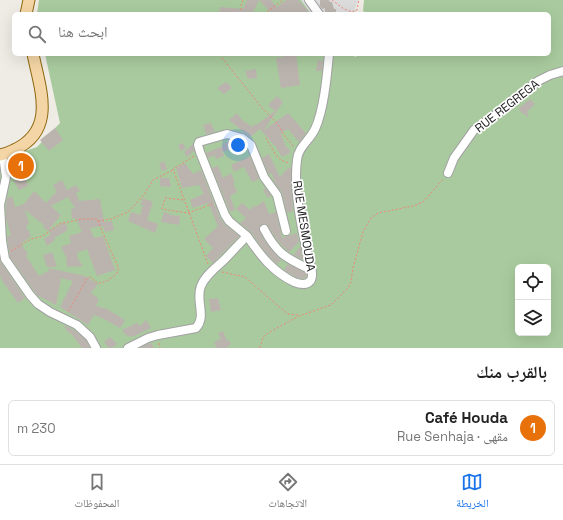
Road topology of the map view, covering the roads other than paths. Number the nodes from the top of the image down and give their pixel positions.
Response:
1 (29, 0) edge
2 (309, 0) edge
3 (26, 12) edge
4 (318, 12) edge
5 (33, 56) edge
6 (329, 56) edge
7 (563, 71) edge
8 (2, 155) edge
9 (448, 173) road end
10 (264, 229) dead end
11 (286, 231) dead end
12 (246, 236) junction
13 (311, 270) junction
14 (96, 348) edge
15 (128, 348) edge

1 - 3 main road
2 - 4 street
5 - 8 main road
6 - 13 street, RUE MESMOUDA
7 - 9 street, RUE REGREGA
8 - 14 street
10 - 13 street
11 - 12 street
12 - 13 street, RUE MESMOUDA
12 - 15 street

